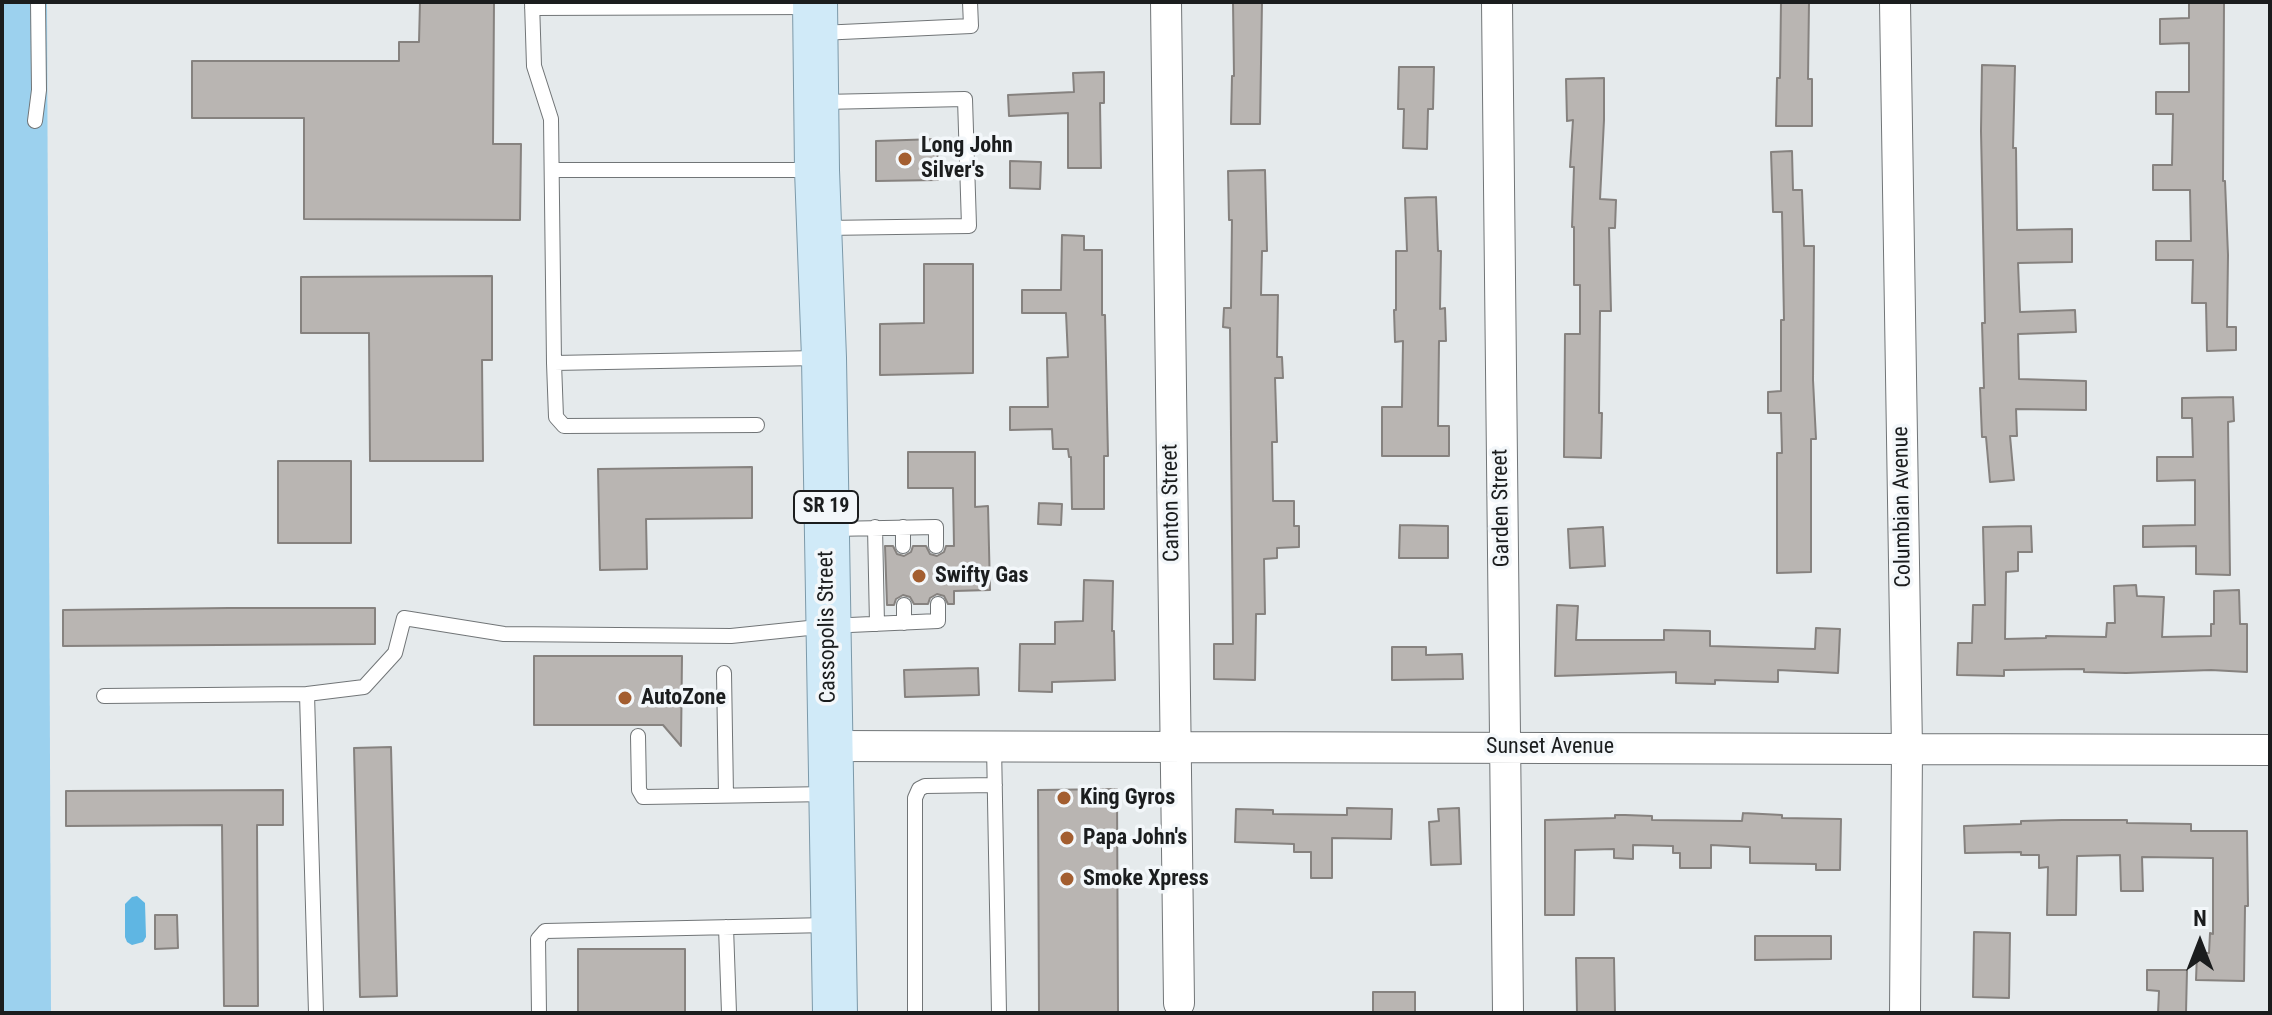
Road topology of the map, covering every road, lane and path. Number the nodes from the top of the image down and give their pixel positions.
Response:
1 (38, 2) edge
2 (970, 2) edge
3 (1166, 2) edge
4 (1497, 2) edge
5 (1895, 2) edge
6 (532, 5) edge
7 (815, 14) edge
8 (816, 102) junction
9 (35, 121) dead end
10 (553, 170) junction
11 (817, 170) junction
12 (819, 228) junction
13 (824, 358) junction
14 (554, 363) junction
15 (757, 425) dead end
16 (875, 527) junction
17 (903, 527) junction
18 (826, 529) junction
19 (903, 546) dead end
20 (936, 546) dead end
21 (938, 604) dead end
22 (904, 605) dead end
23 (904, 623) junction
24 (877, 624) junction
25 (828, 626) junction
26 (724, 673) dead end
27 (307, 694) junction
28 (104, 696) dead end
29 (638, 736) dead end
30 (830, 746) junction
31 (994, 746) junction
32 (1504, 746) junction
33 (1175, 747) junction
34 (1907, 749) junction
35 (2270, 750) edge
36 (995, 785) junction
37 (831, 794) junction
38 (726, 795) junction
39 (833, 925) junction
40 (726, 927) junction
41 (1179, 1003) dead end
42 (316, 1013) edge
43 (539, 1013) edge
44 (729, 1013) edge
45 (835, 1013) edge
46 (915, 1013) edge
47 (999, 1013) edge
48 (1508, 1013) edge
49 (1905, 1013) edge

1 - 9 lane
2 - 7 lane
3 - 33 street, Canton Street
4 - 32 street, Garden Street
5 - 34 street, Columbian Avenue
6 - 7 lane
6 - 10 lane
7 - 8 main road, Cassopolis Street / SR 19
8 - 11 main road, Cassopolis Street / SR 19
8 - 12 lane
10 - 11 lane
10 - 14 lane
11 - 12 main road, Cassopolis Street / SR 19
12 - 13 main road, Cassopolis Street / SR 19
13 - 14 lane
13 - 18 main road, Cassopolis Street / SR 19
14 - 15 lane
16 - 17 lane
16 - 18 lane
16 - 24 lane
17 - 19 lane
17 - 20 lane
18 - 25 main road, Cassopolis Street / SR 19
21 - 23 lane
22 - 23 lane
23 - 24 lane
24 - 25 lane
25 - 27 lane
25 - 30 main road, Cassopolis Street / SR 19
26 - 38 lane
27 - 28 lane
27 - 42 lane
29 - 38 lane
30 - 31 street, Sunset Avenue
30 - 37 main road, Cassopolis Street / SR 19
31 - 33 street, Sunset Avenue
31 - 36 lane
32 - 33 street, Sunset Avenue
32 - 34 street, Sunset Avenue
32 - 48 street, Garden Street
33 - 41 street, Canton Street
34 - 35 street, Sunset Avenue
34 - 49 street, Columbian Avenue
36 - 46 lane
36 - 47 lane
37 - 38 lane
37 - 39 main road, Cassopolis Street / SR 19
39 - 40 lane
39 - 45 main road, Cassopolis Street / SR 19
40 - 43 lane
40 - 44 lane

